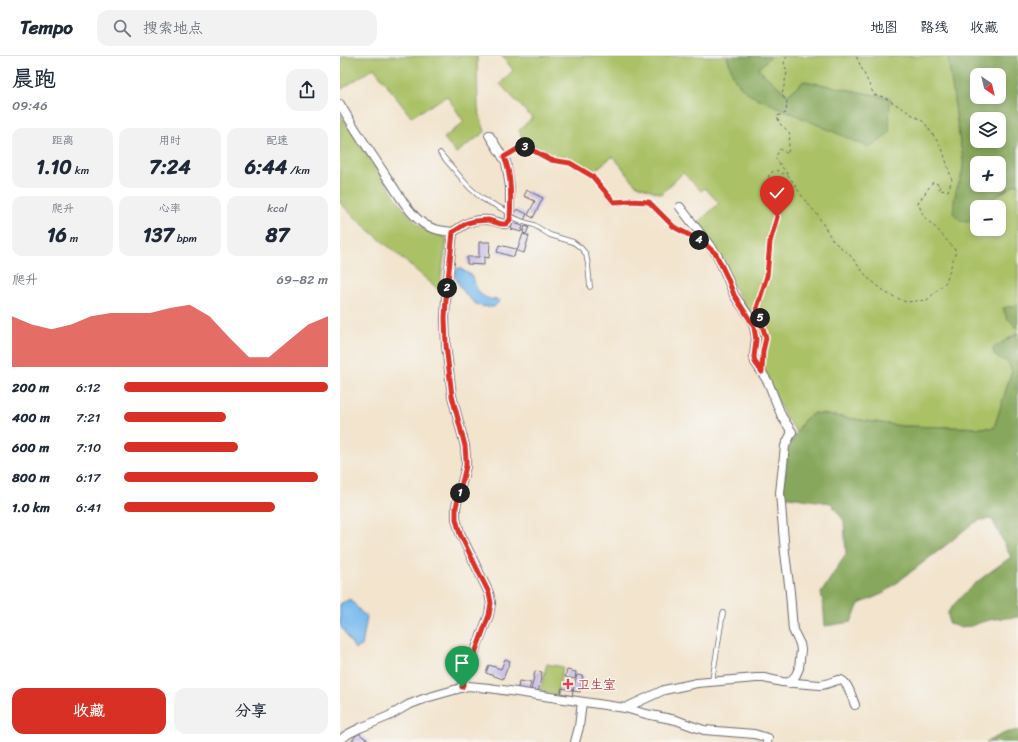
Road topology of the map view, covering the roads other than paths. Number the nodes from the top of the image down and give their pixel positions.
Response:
1 (340, 104) edge
2 (489, 135) dead end
3 (440, 153) dead end
4 (504, 157) junction
5 (680, 207) dead end
6 (510, 215) junction
7 (453, 232) junction
8 (716, 254) junction
9 (590, 287) dead end
10 (723, 612) dead end
11 (712, 682) junction
12 (789, 683) junction
13 (462, 687) junction
14 (582, 702) junction
15 (855, 705) dead end
16 (625, 708) junction
17 (340, 740) edge
18 (575, 742) edge
19 (767, 742) edge

1 - 7 street
2 - 4 street
3 - 6 lane
4 - 6 street
4 - 8 lane
5 - 8 street
6 - 7 street
6 - 9 lane
7 - 13 street
8 - 12 street
10 - 11 lane
11 - 12 street
11 - 16 street
12 - 15 street
13 - 14 street
13 - 17 street
14 - 16 street
14 - 18 street
16 - 19 street

